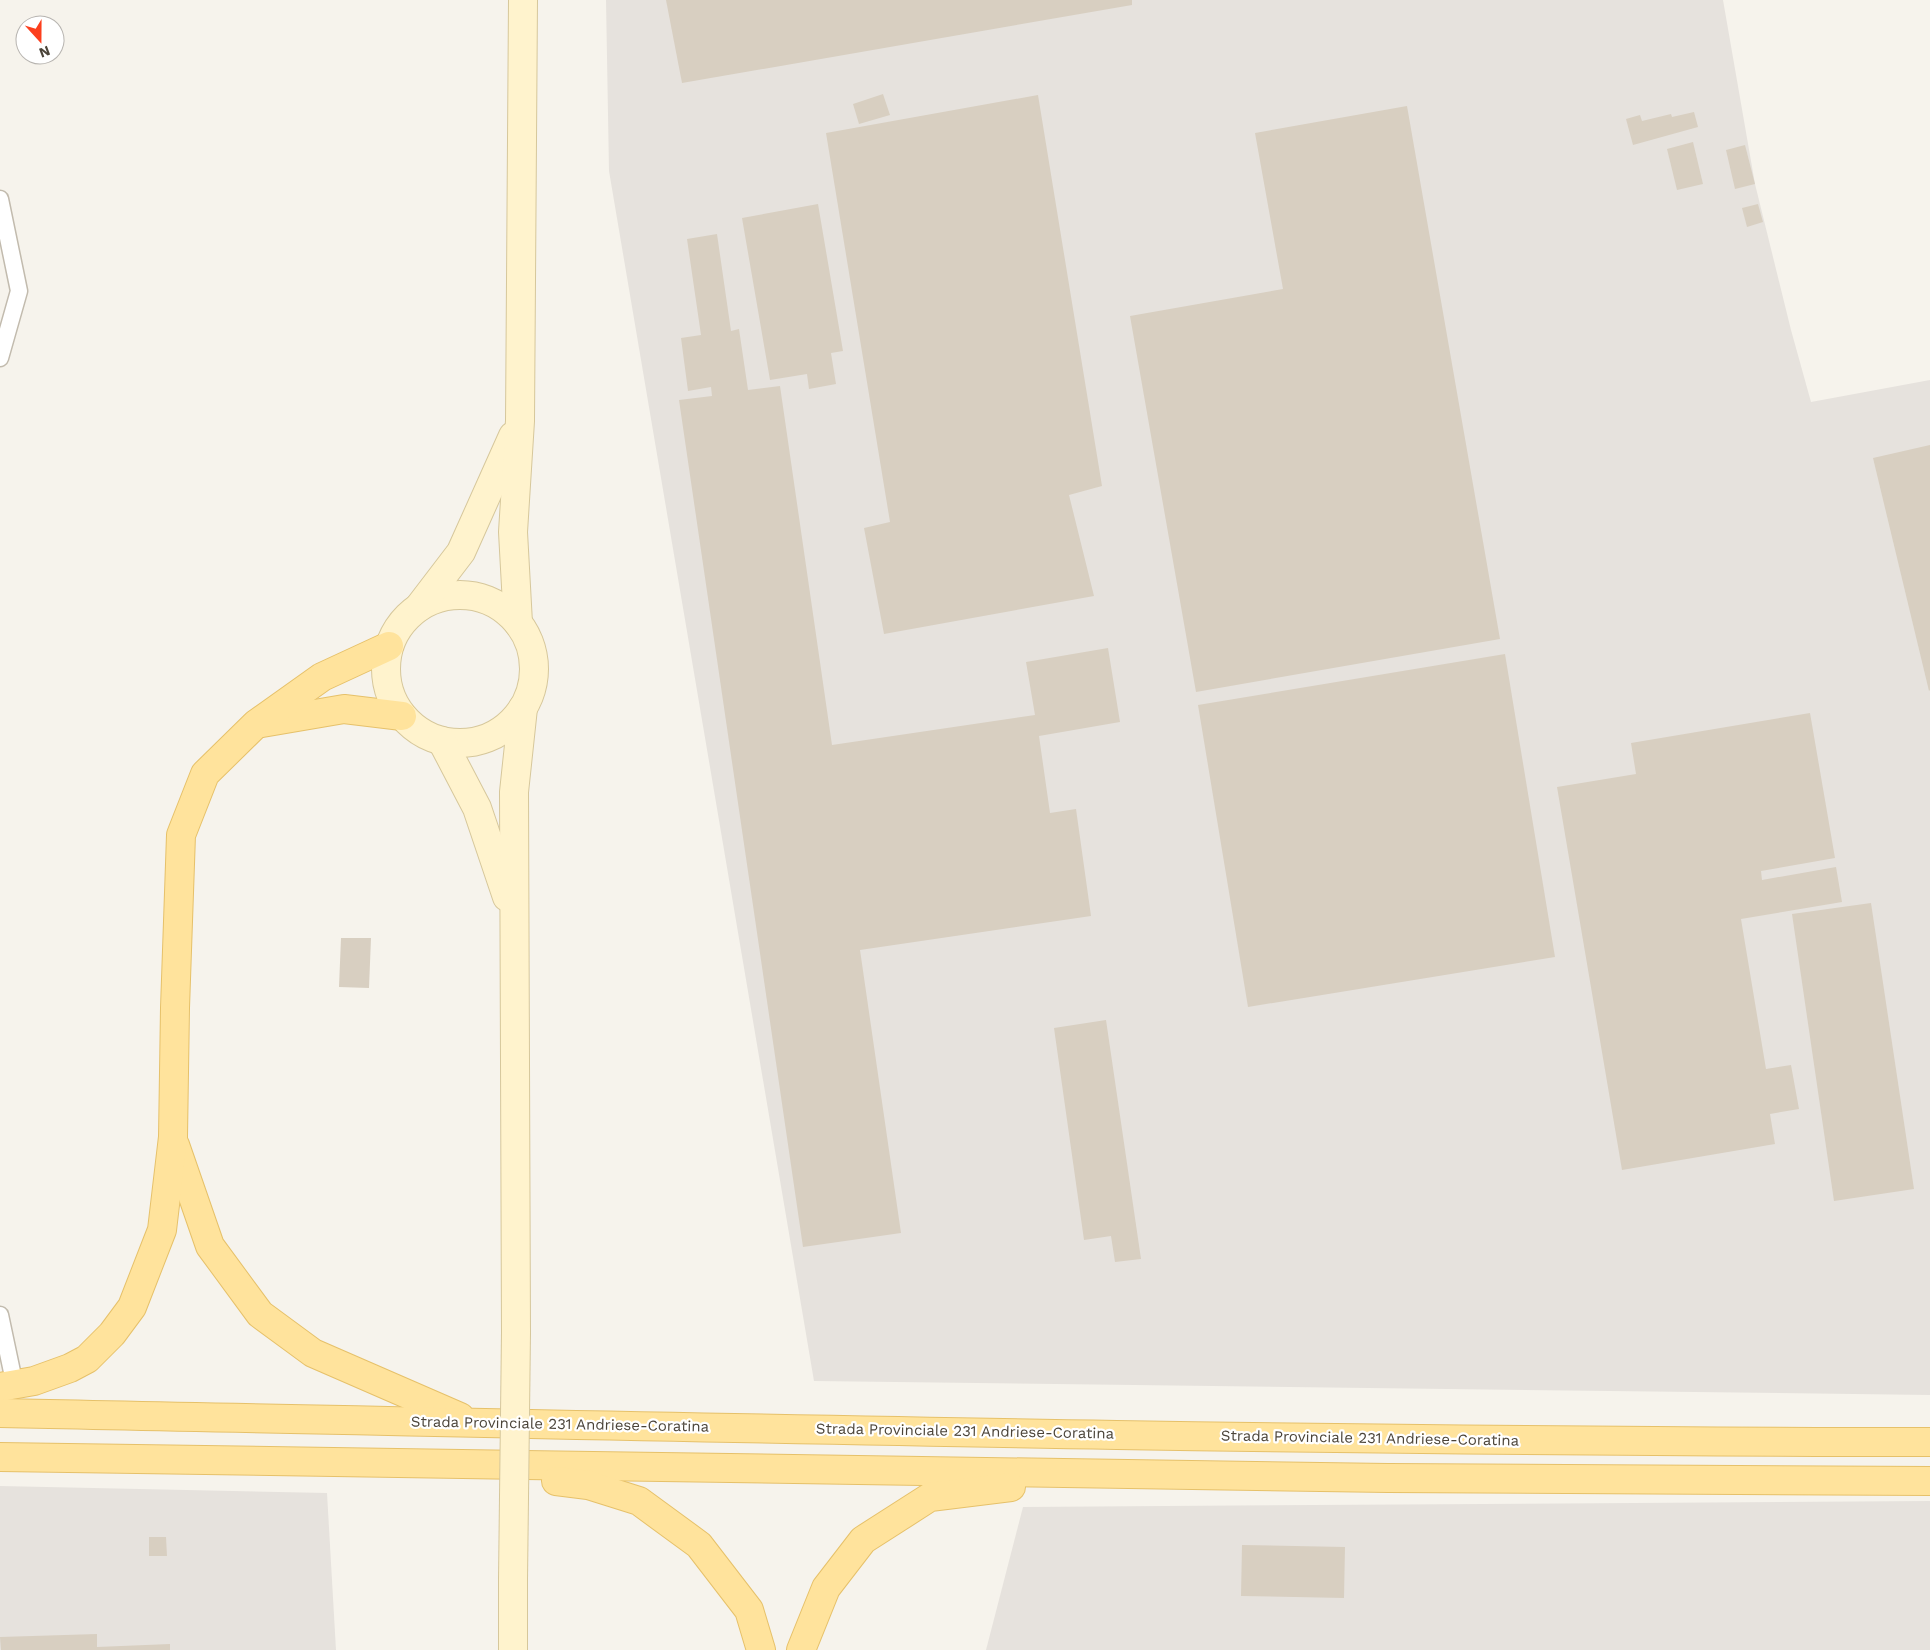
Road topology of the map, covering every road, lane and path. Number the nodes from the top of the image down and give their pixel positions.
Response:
1 (523, 0) edge
2 (0, 199) edge
3 (0, 358) edge
4 (520, 421) junction
5 (518, 623) junction
6 (403, 626) junction
7 (523, 708) junction
8 (402, 716) junction
9 (256, 724) junction
10 (442, 742) junction
11 (514, 918) junction
12 (173, 1137) junction
13 (0, 1315) edge
14 (8, 1386) edge
15 (0, 1413) edge
16 (472, 1422) junction
17 (1930, 1442) edge
18 (0, 1457) edge
19 (436, 1465) junction
20 (1075, 1474) junction
21 (1930, 1481) edge
22 (513, 1650) edge
23 (761, 1650) edge
24 (801, 1650) edge

1 - 4 main road
2 - 3 lane
4 - 5 main road
4 - 6 main road
5 - 6 main road
5 - 7 main road
6 - 8 main road
6 - 9 main road
7 - 10 main road
7 - 11 main road
8 - 9 main road
8 - 10 main road
9 - 12 main road
10 - 11 main road
11 - 22 main road, bridge
12 - 14 main road
12 - 16 main road
13 - 14 lane
15 - 16 main road, Strada Provinciale 231 Andriese-Coratina
16 - 17 main road, Strada Provinciale 231 Andriese-Coratina
18 - 19 main road
19 - 20 main road
19 - 23 main road
20 - 21 main road
20 - 24 main road

